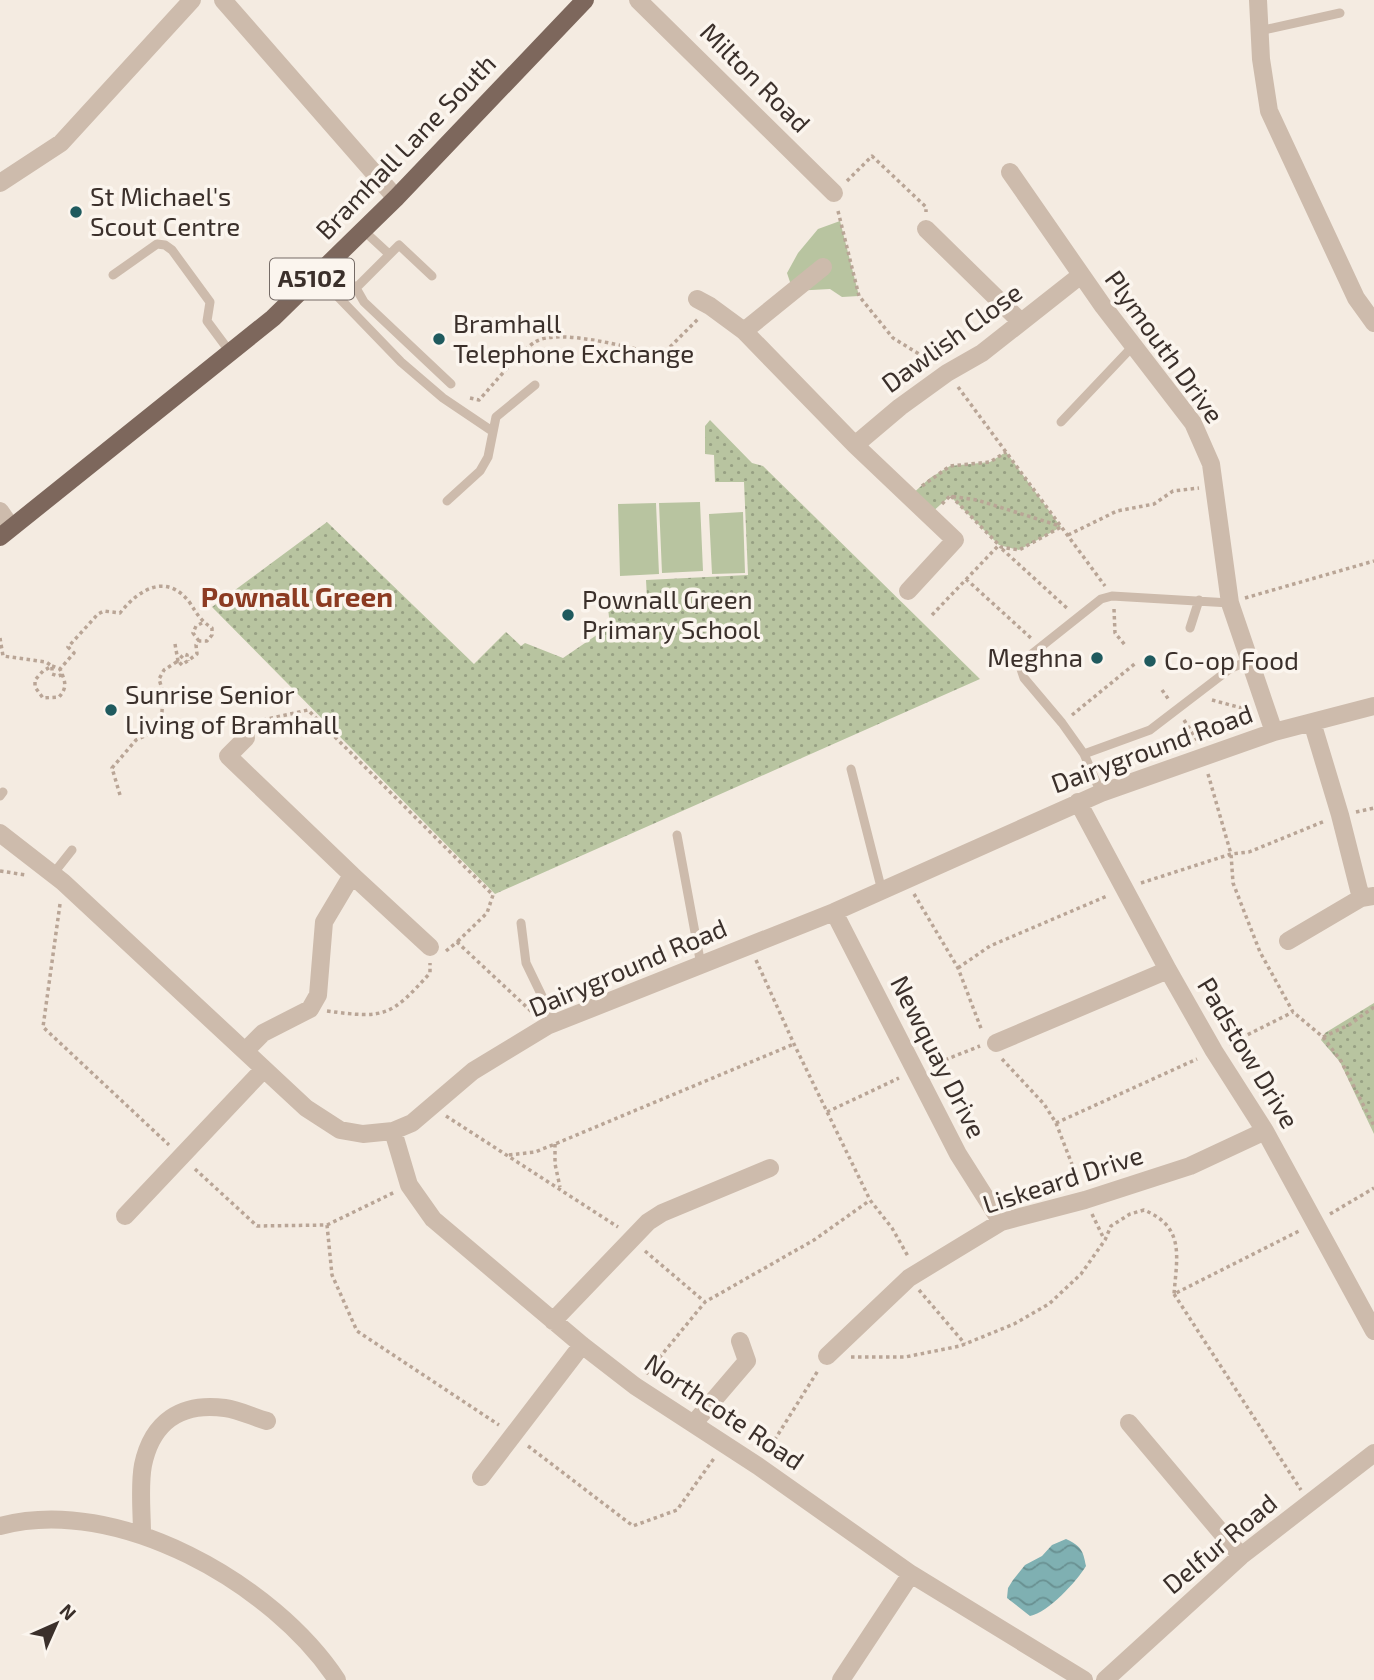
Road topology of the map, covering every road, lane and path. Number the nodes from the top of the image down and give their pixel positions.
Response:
1 (192, 0) edge
2 (223, 0) edge
3 (585, 0) edge
4 (639, 0) edge
5 (1258, 0) edge
6 (1340, 13) dead end
7 (1259, 31) junction
8 (1010, 172) dead end
9 (0, 183) edge
10 (834, 194) junction
11 (396, 198) junction
12 (926, 229) joint
13 (363, 230) junction
14 (389, 254) junction
15 (822, 267) dead end
16 (323, 269) junction
17 (113, 275) dead end
18 (1081, 275) junction
19 (432, 276) dead end
20 (356, 288) junction
21 (704, 302) joint
22 (1021, 322) junction
23 (1374, 323) edge
24 (744, 331) junction
25 (1133, 345) junction
26 (230, 352) junction
27 (947, 373) junction
28 (451, 384) dead end
29 (535, 385) dead end
30 (469, 398) dead end
31 (1061, 422) dead end
32 (492, 431) junction
33 (855, 445) junction
34 (1006, 452) junction
35 (1214, 486) junction
36 (910, 496) junction
37 (950, 496) junction
38 (447, 501) dead end
39 (0, 511) edge
40 (930, 514) junction
41 (1061, 527) junction
42 (5, 532) edge
43 (1068, 535) junction
44 (1000, 546) junction
45 (1374, 561) edge
46 (966, 579) junction
47 (908, 591) dead end
48 (1112, 596) junction
49 (1199, 600) junction
50 (1230, 603) junction
51 (932, 615) dead end
52 (1077, 618) junction
53 (204, 623) junction
54 (1190, 628) dead end
55 (0, 638) edge
56 (199, 641) junction
57 (175, 644) dead end
58 (1125, 645) dead end
59 (1040, 647) junction
60 (178, 661) junction
61 (1249, 661) junction
62 (188, 662) junction
63 (1137, 662) dead end
64 (52, 666) junction
65 (60, 669) junction
66 (1195, 696) junction
67 (162, 702) junction
68 (154, 705) dead end
69 (1374, 706) edge
70 (1177, 710) junction
71 (1268, 715) junction
72 (1311, 722) junction
73 (1062, 723) junction
74 (1274, 732) junction
75 (246, 738) joint
76 (1084, 754) junction
77 (1204, 758) junction
78 (851, 769) dead end
79 (1101, 793) junction
80 (120, 795) dead end
81 (1077, 802) junction
82 (1374, 808) edge
83 (1340, 815) junction
84 (0, 833) edge
85 (677, 835) dead end
86 (72, 850) dead end
87 (1231, 854) junction
88 (352, 875) junction
89 (58, 878) junction
90 (1124, 889) junction
91 (882, 891) junction
92 (1368, 897) edge
93 (834, 912) junction
94 (521, 923) dead end
95 (1288, 941) dead end
96 (457, 942) junction
97 (750, 946) junction
98 (430, 947) junction
99 (701, 965) junction
100 (958, 968) dead end
101 (1168, 970) junction
102 (1374, 1007) edge
103 (310, 1009) junction
104 (1293, 1012) junction
105 (551, 1025) junction
106 (1323, 1037) junction
107 (996, 1043) joint
108 (794, 1044) junction
109 (245, 1051) junction
110 (1214, 1051) junction
111 (263, 1070) junction
112 (916, 1071) junction
113 (432, 1107) junction
114 (827, 1112) junction
115 (1056, 1123) dead end
116 (1374, 1126) edge
117 (393, 1131) junction
118 (1265, 1131) junction
119 (555, 1144) junction
120 (507, 1155) junction
121 (182, 1157) junction
122 (770, 1168) dead end
123 (409, 1185) junction
124 (1374, 1188) edge
125 (561, 1189) junction
126 (870, 1200) junction
127 (125, 1216) dead end
128 (1001, 1222) junction
129 (1314, 1223) junction
130 (327, 1225) junction
131 (631, 1240) junction
132 (913, 1275) junction
133 (1174, 1294) junction
134 (705, 1302) junction
135 (552, 1321) junction
136 (1374, 1331) edge
137 (740, 1341) dead end
138 (965, 1344) junction
139 (582, 1345) junction
140 (827, 1356) junction
141 (635, 1386) junction
142 (267, 1421) dead end
143 (694, 1423) junction
144 (1129, 1423) dead end
145 (513, 1435) junction
146 (724, 1444) junction
147 (1374, 1453) edge
148 (758, 1466) junction
149 (481, 1477) dead end
150 (1310, 1503) junction
151 (0, 1526) edge
152 (142, 1535) junction
153 (1241, 1556) junction
154 (911, 1574) junction
155 (337, 1680) edge
156 (842, 1680) edge
157 (1084, 1680) edge
158 (1104, 1680) edge

1 - 9 street
2 - 11 street
3 - 11 main road, Bramhall Lane South / A5102
4 - 10 street, Milton Road
5 - 7 street
6 - 7 lane
7 - 23 street
8 - 18 street, Plymouth Drive
10 - 12 path
10 - 27 path
11 - 13 main road, Bramhall Lane South / A5102
12 - 22 street
13 - 14 lane
13 - 16 main road, Bramhall Lane South / A5102
14 - 19 lane
14 - 20 lane
15 - 24 street
16 - 20 lane
16 - 26 main road, Bramhall Lane South / A5102
16 - 32 lane
17 - 26 lane
18 - 22 street, Dawlish Close
18 - 25 street, Plymouth Drive
20 - 28 lane
21 - 24 street
21 - 30 path
22 - 27 street, Dawlish Close
24 - 33 street
25 - 31 lane
25 - 35 street, Plymouth Drive
26 - 42 main road, Bramhall Lane South / A5102
27 - 33 street, Dawlish Close
27 - 34 path
29 - 32 lane
32 - 38 lane
33 - 36 street
34 - 36 path
34 - 41 path
35 - 43 path
35 - 50 street, Plymouth Drive
36 - 40 street
37 - 40 path
37 - 41 path
37 - 44 path
39 - 42 street
40 - 47 street
41 - 43 path
41 - 44 path
43 - 48 path
44 - 46 path
44 - 52 path
45 - 50 path
46 - 51 path
46 - 59 path
48 - 49 lane
48 - 52 lane
48 - 58 path
49 - 50 lane
49 - 54 lane
50 - 61 street, Plymouth Drive
52 - 59 lane
53 - 56 path
53 - 56 path
53 - 65 path
55 - 64 path
56 - 62 path
57 - 60 path
59 - 73 lane
60 - 62 path
60 - 62 path
60 - 67 path
61 - 66 lane
61 - 71 street, Plymouth Drive
63 - 73 path
64 - 65 path
64 - 65 path
64 - 65 path
66 - 70 lane
66 - 71 path
67 - 68 path
67 - 80 path
69 - 72 street, Dairyground Road
70 - 76 lane
70 - 77 path
71 - 74 street, Plymouth Drive
72 - 74 street, Dairyground Road
72 - 83 street
73 - 76 lane
74 - 77 street, Dairyground Road
75 - 88 street
75 - 96 path
76 - 79 lane
77 - 79 street, Dairyground Road
77 - 87 path
78 - 91 lane
79 - 81 street, Dairyground Road
81 - 90 street, Padstow Drive
81 - 91 street, Dairyground Road
82 - 83 path
83 - 87 path
83 - 92 street
84 - 89 street, Dairyground Road
85 - 99 lane
86 - 89 lane
87 - 90 path
87 - 104 path
88 - 98 street
88 - 103 street
89 - 109 street, Dairyground Road
89 - 121 path
90 - 100 path
90 - 101 street, Padstow Drive
91 - 93 street, Dairyground Road
92 - 95 street
93 - 97 street, Dairyground Road
93 - 112 street, Newquay Drive
94 - 105 lane
96 - 98 path
96 - 105 path
97 - 99 street, Dairyground Road
97 - 108 path
98 - 103 path
99 - 105 street, Dairyground Road
101 - 107 street
101 - 110 street, Padstow Drive
102 - 106 path
103 - 109 street
104 - 106 path
104 - 110 path
105 - 113 street, Dairyground Road
106 - 116 path
107 - 112 path
108 - 114 path
108 - 119 path
109 - 111 street, Dairyground Road
110 - 115 path
110 - 118 street, Padstow Drive
111 - 117 street, Dairyground Road
111 - 121 street
112 - 114 path
112 - 128 street, Newquay Drive
113 - 117 street, Dairyground Road
113 - 120 path
114 - 126 path
117 - 123 street, Northcote Road
118 - 128 street, Liskeard Drive
118 - 129 street, Padstow Drive
119 - 120 path
119 - 125 path
120 - 125 path
121 - 127 street
121 - 130 path
122 - 131 street
123 - 130 path
123 - 135 street, Northcote Road
124 - 129 path
125 - 131 path
126 - 132 path
126 - 134 path
128 - 132 street, Liskeard Drive
129 - 133 path
129 - 136 street, Padstow Drive
130 - 145 path
131 - 134 path
131 - 135 street
132 - 138 path
132 - 140 street, Liskeard Drive
133 - 138 path
133 - 150 path
134 - 141 path
135 - 139 street, Northcote Road
137 - 143 street
138 - 140 path
139 - 141 street, Northcote Road
139 - 145 street
140 - 148 path
141 - 143 street, Northcote Road
142 - 152 street
143 - 146 street, Northcote Road
144 - 153 street
145 - 146 path
145 - 149 street
146 - 148 street, Northcote Road
147 - 150 street, Delfur Road
148 - 154 street, Northcote Road
150 - 153 street, Delfur Road
151 - 152 street
152 - 155 street
153 - 158 street, Delfur Road
154 - 156 street
154 - 157 street, Northcote Road

